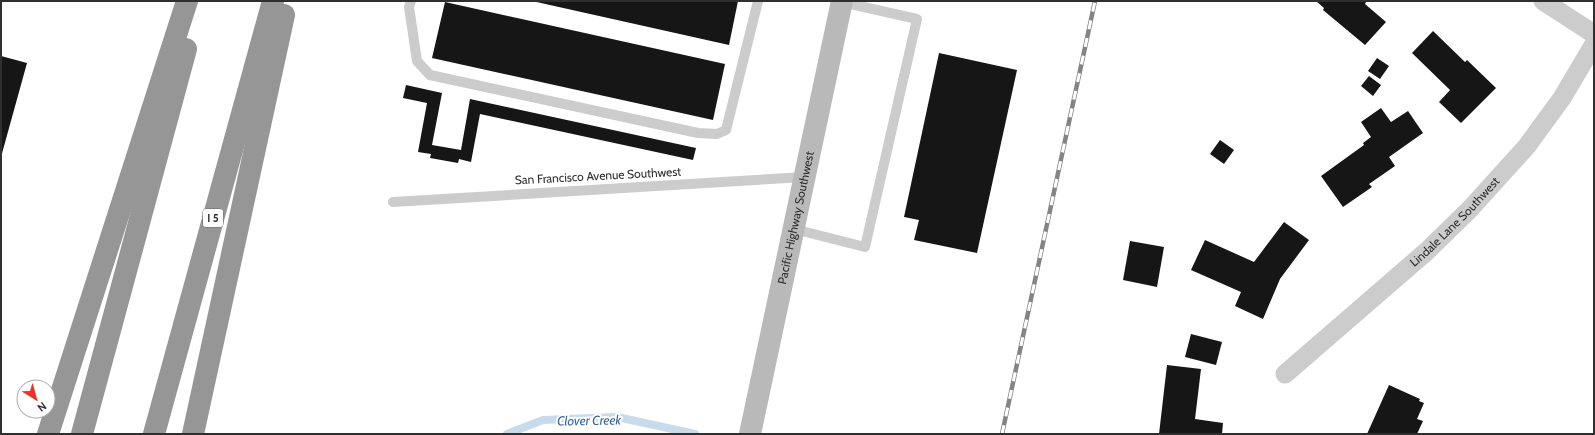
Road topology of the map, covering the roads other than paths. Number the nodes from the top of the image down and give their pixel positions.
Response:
1 (187, 1) edge
2 (199, 1) edge
3 (273, 1) edge
4 (286, 1) edge
5 (411, 1) edge
6 (758, 1) edge
7 (1543, 1) edge
8 (842, 2) edge
9 (1594, 34) edge
10 (1594, 44) edge
11 (805, 176) junction
12 (393, 202) dead end
13 (794, 229) junction
14 (1285, 374) dead end
15 (48, 434) edge
16 (82, 434) edge
17 (154, 434) edge
18 (193, 434) edge
19 (750, 434) edge

1 - 15 highway
2 - 16 highway
3 - 17 highway, I 5
4 - 18 highway
5 - 6 lane
7 - 9 street
8 - 11 street, Pacific Highway Southwest
8 - 13 lane
10 - 14 street, Lindale Lane Southwest
11 - 12 lane, San Francisco Avenue Southwest
11 - 13 street, Pacific Highway Southwest
13 - 19 street, Pacific Highway Southwest

